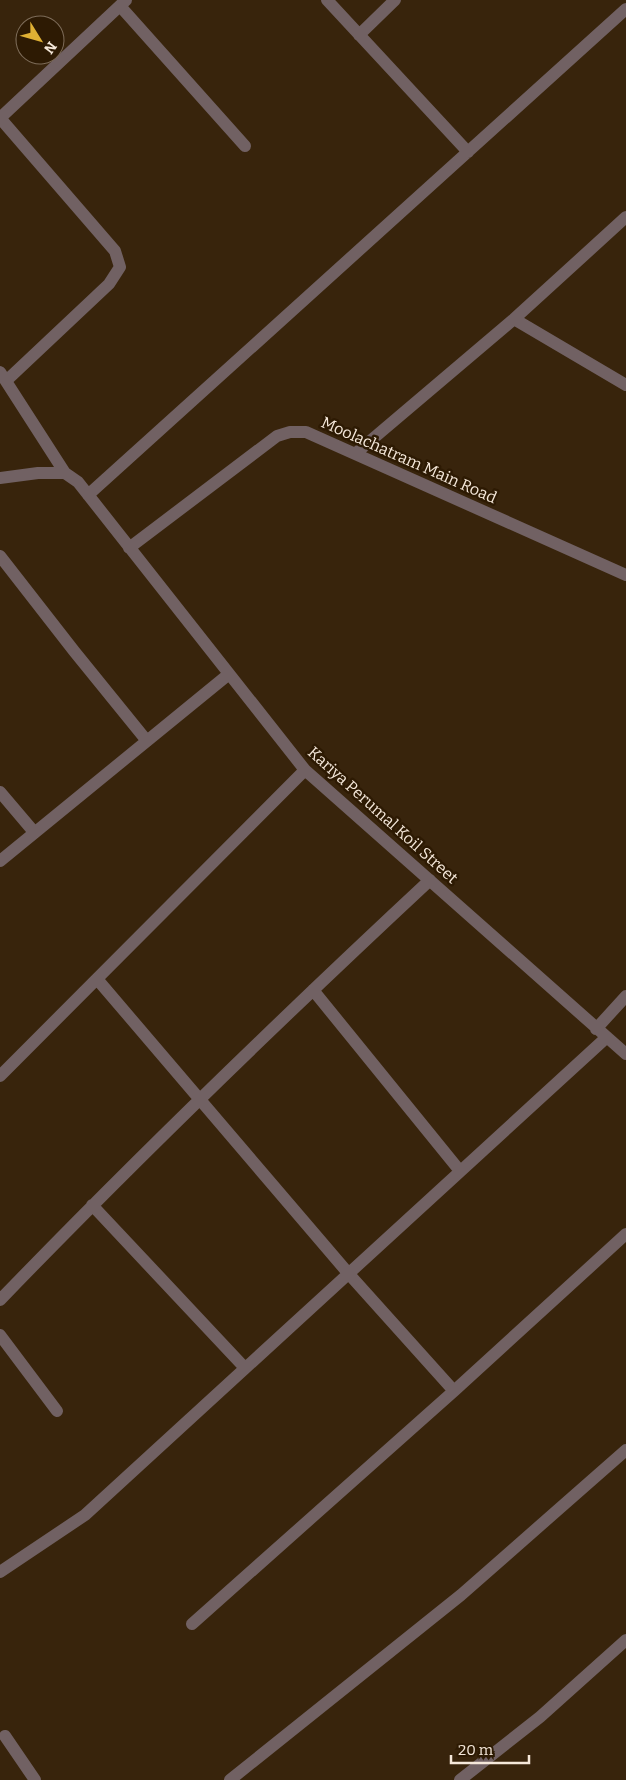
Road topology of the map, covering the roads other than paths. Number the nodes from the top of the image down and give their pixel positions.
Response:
1 (327, 0) edge
2 (395, 0) edge
3 (123, 3) edge
4 (626, 9) edge
5 (359, 35) junction
6 (0, 118) edge
7 (245, 146) dead end
8 (468, 152) junction
9 (626, 217) edge
10 (514, 319) junction
11 (3, 376) edge
12 (626, 385) edge
13 (356, 453) junction
14 (65, 473) junction
15 (0, 478) edge
16 (88, 495) junction
17 (129, 548) junction
18 (0, 556) edge
19 (626, 576) edge
20 (229, 674) junction
21 (147, 741) junction
22 (305, 770) junction
23 (0, 792) edge
24 (34, 832) junction
25 (0, 860) edge
26 (430, 880) junction
27 (97, 979) junction
28 (313, 990) junction
29 (626, 996) edge
30 (596, 1029) junction
31 (607, 1037) junction
32 (626, 1054) edge
33 (0, 1076) edge
34 (201, 1098) junction
35 (460, 1171) junction
36 (92, 1205) junction
37 (626, 1234) edge
38 (348, 1273) junction
39 (0, 1300) edge
40 (0, 1335) edge
41 (245, 1368) junction
42 (454, 1391) junction
43 (57, 1411) dead end
44 (626, 1450) edge
45 (0, 1572) edge
46 (192, 1624) dead end
47 (626, 1640) edge
48 (5, 1736) dead end
49 (35, 1780) edge
50 (230, 1780) edge
51 (460, 1780) edge

1 - 5 street
2 - 5 street
3 - 6 street
3 - 7 street
4 - 8 street
5 - 8 street
6 - 11 street
8 - 16 street
9 - 10 street
10 - 12 street
10 - 13 street
11 - 14 street
13 - 17 street, Moolachatram Main Road
13 - 19 street, Moolachatram Main Road
14 - 15 street
14 - 16 street
16 - 17 street
17 - 20 street, Kariya Perumal Koil Street
18 - 21 street
20 - 21 street
20 - 22 street, Kariya Perumal Koil Street
21 - 24 street
22 - 26 street, Kariya Perumal Koil Street
22 - 27 street
23 - 24 street
24 - 25 street
26 - 28 street
26 - 30 street, Kariya Perumal Koil Street
27 - 33 street
27 - 34 street
28 - 34 street
28 - 35 street
29 - 30 street
30 - 31 street, Kariya Perumal Koil Street
31 - 32 street, Kariya Perumal Koil Street
31 - 35 street
34 - 36 street
34 - 38 street
35 - 38 street
36 - 39 street
36 - 41 street
37 - 42 street
38 - 41 street
38 - 42 street
40 - 43 street
41 - 45 street
42 - 46 street
44 - 50 street
47 - 51 street
48 - 49 street

